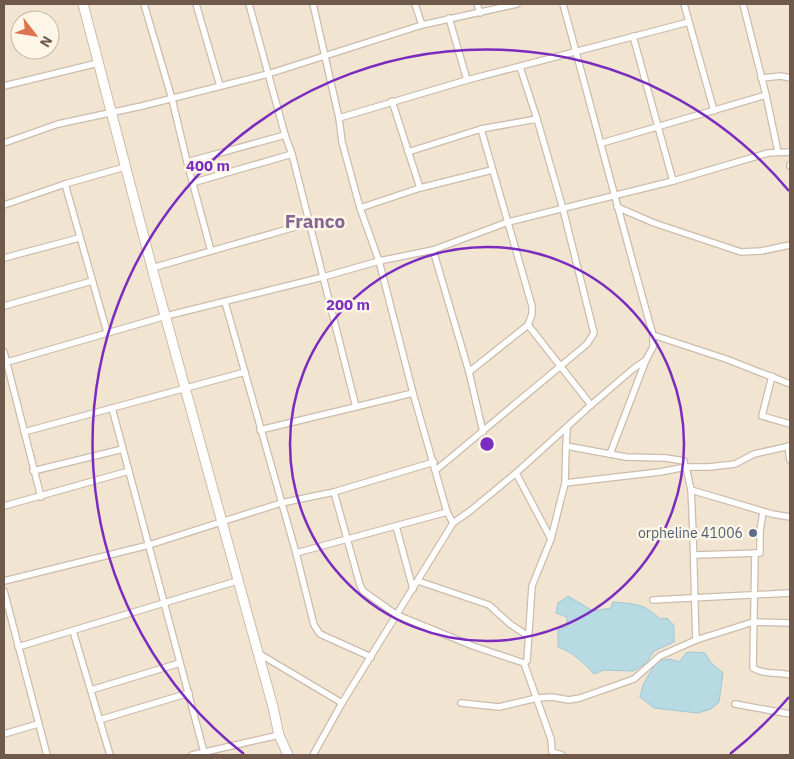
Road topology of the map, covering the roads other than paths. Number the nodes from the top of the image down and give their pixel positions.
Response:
1 (83, 4) edge
2 (144, 4) edge
3 (196, 4) edge
4 (249, 4) edge
5 (313, 4) edge
6 (415, 4) edge
7 (477, 4) edge
8 (517, 4) edge
9 (564, 4) edge
10 (684, 4) edge
11 (743, 4) edge
12 (480, 13) junction
13 (449, 18) junction
14 (689, 22) junction
15 (422, 25) junction
16 (633, 36) junction
17 (576, 51) junction
18 (325, 57) junction
19 (98, 63) junction
20 (520, 67) junction
21 (268, 74) junction
22 (761, 78) junction
23 (790, 78) edge
24 (467, 80) junction
25 (4, 86) edge
26 (220, 86) junction
27 (766, 95) junction
28 (172, 98) junction
29 (392, 101) junction
30 (714, 111) junction
31 (110, 112) junction
32 (340, 118) junction
33 (537, 119) junction
34 (657, 128) junction
35 (481, 129) junction
36 (285, 135) junction
37 (4, 143) edge
38 (602, 144) junction
39 (408, 152) junction
40 (778, 152) junction
41 (790, 152) edge
42 (292, 154) junction
43 (187, 162) junction
44 (125, 167) junction
45 (492, 170) junction
46 (673, 181) junction
47 (192, 182) junction
48 (65, 184) junction
49 (420, 188) junction
50 (614, 196) junction
51 (4, 204) edge
52 (617, 207) junction
53 (360, 208) junction
54 (563, 209) junction
55 (508, 222) junction
56 (309, 223) junction
57 (79, 238) junction
58 (790, 245) edge
59 (433, 250) junction
60 (211, 252) junction
61 (4, 258) edge
62 (379, 261) junction
63 (152, 268) junction
64 (323, 277) junction
65 (92, 281) junction
66 (225, 302) junction
67 (4, 306) edge
68 (166, 316) junction
69 (528, 325) junction
70 (107, 332) junction
71 (653, 335) junction
72 (4, 352) edge
73 (646, 360) junction
74 (5, 362) edge
75 (560, 368) junction
76 (245, 372) junction
77 (469, 372) junction
78 (772, 376) junction
79 (790, 384) edge
80 (185, 388) junction
81 (412, 393) junction
82 (591, 405) junction
83 (356, 406) junction
84 (112, 408) junction
85 (790, 424) edge
86 (567, 428) junction
87 (260, 430) junction
88 (24, 432) junction
89 (483, 432) junction
90 (566, 446) junction
91 (789, 446) edge
92 (123, 449) junction
93 (610, 454) junction
94 (790, 460) edge
95 (434, 462) junction
96 (685, 467) junction
97 (436, 470) junction
98 (33, 471) junction
99 (129, 471) junction
100 (516, 473) junction
101 (565, 484) junction
102 (691, 490) junction
103 (334, 492) junction
104 (41, 497) junction
105 (281, 503) junction
106 (4, 506) edge
107 (447, 512) junction
108 (763, 512) junction
109 (790, 517) edge
110 (221, 522) junction
111 (453, 522) junction
112 (396, 526) junction
113 (347, 538) junction
114 (551, 539) junction
115 (149, 545) junction
116 (296, 553) junction
117 (756, 553) junction
118 (695, 555) junction
119 (4, 581) edge
120 (237, 581) junction
121 (418, 581) junction
122 (413, 589) junction
123 (4, 591) edge
124 (790, 593) edge
125 (754, 595) junction
126 (694, 598) junction
127 (653, 600) dead end
128 (164, 603) junction
129 (397, 615) junction
130 (753, 622) junction
131 (790, 622) edge
132 (73, 631) junction
133 (528, 636) junction
134 (696, 640) junction
135 (18, 647) junction
136 (256, 652) junction
137 (371, 657) junction
138 (180, 663) junction
139 (524, 663) junction
140 (790, 676) edge
141 (91, 690) junction
142 (189, 693) junction
143 (537, 698) junction
144 (342, 703) junction
145 (461, 703) dead end
146 (735, 704) dead end
147 (790, 714) edge
148 (99, 720) junction
149 (38, 724) junction
150 (4, 734) edge
151 (279, 735) junction
152 (204, 752) junction
153 (552, 754) edge
154 (47, 755) edge
155 (110, 755) edge
156 (192, 755) edge
157 (288, 755) edge
158 (313, 755) edge
159 (562, 755) edge

1 - 19 street
2 - 28 street
3 - 26 street
4 - 21 street
5 - 18 street
6 - 15 street
7 - 12 street
8 - 12 street
9 - 17 street
10 - 14 street
11 - 22 street
12 - 13 street
13 - 15 street
13 - 24 street
14 - 16 street
14 - 30 street
15 - 18 street
16 - 17 street
16 - 34 street
17 - 20 street
17 - 38 street
18 - 21 street
18 - 32 street
19 - 25 street
19 - 31 street
20 - 24 street
20 - 33 street
21 - 26 street
21 - 36 street
22 - 23 street
22 - 27 street
24 - 29 street
26 - 28 street
27 - 30 street
27 - 40 street
28 - 31 street
28 - 43 street
29 - 32 street
29 - 39 street
30 - 34 street
31 - 37 street
31 - 44 street
32 - 53 street
33 - 35 street
33 - 54 street
34 - 38 street
34 - 46 street
35 - 39 street
35 - 45 street
36 - 42 street
36 - 43 street
38 - 50 street
39 - 49 street
40 - 41 street
40 - 46 street
42 - 47 street
42 - 56 street
43 - 47 street
44 - 48 street
44 - 63 street
45 - 49 street
45 - 55 street
46 - 50 street
47 - 60 street
48 - 51 street
48 - 57 street
49 - 53 street
50 - 52 street
50 - 54 street
52 - 58 street
52 - 71 street
53 - 62 street
54 - 55 street
54 - 75 street
55 - 59 street
55 - 69 street
56 - 60 street
56 - 64 street
57 - 61 street
57 - 65 street
59 - 62 street
59 - 77 street
60 - 63 street
62 - 64 street
62 - 81 street
63 - 68 street
64 - 66 street
64 - 83 street
65 - 67 street
65 - 70 street
66 - 68 street
66 - 76 street
68 - 70 street
68 - 80 street
69 - 75 street
69 - 77 street
70 - 74 street
71 - 73 street
71 - 78 street
72 - 74 street
73 - 82 street
73 - 93 street
74 - 88 street
75 - 82 street
75 - 89 street
76 - 80 street
76 - 87 street
77 - 89 street
78 - 79 street
78 - 85 street
80 - 84 street
80 - 110 street
81 - 83 street
81 - 95 street
82 - 86 street
83 - 87 street
84 - 88 street
84 - 92 street
86 - 90 street
86 - 100 street
87 - 105 street
88 - 98 street
89 - 97 street
90 - 93 street
90 - 101 street
91 - 94 street
91 - 96 street
92 - 98 street
92 - 99 street
93 - 96 street
95 - 97 street
95 - 103 street
96 - 101 street
96 - 102 street
97 - 107 street
98 - 104 street
99 - 104 street
99 - 115 street
100 - 111 street
100 - 114 street
101 - 114 street
102 - 108 street
102 - 118 street
103 - 105 street
103 - 113 street
104 - 106 street
105 - 110 street
105 - 116 street
107 - 111 street
107 - 112 street
108 - 109 street
108 - 117 street
110 - 115 street
110 - 120 street
111 - 121 street
112 - 113 street
112 - 122 street
113 - 116 street
113 - 129 street
114 - 133 street
115 - 119 street
115 - 128 street
116 - 137 street
117 - 118 street
117 - 125 street
118 - 126 street
120 - 128 street
120 - 136 street
121 - 122 street
121 - 133 street
122 - 129 street
123 - 135 street
124 - 125 street
125 - 126 street
125 - 130 street
126 - 127 street
126 - 134 street
128 - 132 street
128 - 138 street
129 - 137 street
129 - 139 street
130 - 131 street
130 - 134 street
130 - 140 street
132 - 135 street
132 - 141 street
133 - 139 street
134 - 143 street
135 - 149 street
136 - 144 street
136 - 151 street
137 - 144 street
138 - 141 street
138 - 142 street
139 - 143 street
141 - 148 street
142 - 148 street
142 - 152 street
143 - 145 street
143 - 153 street
144 - 158 street
146 - 147 street
148 - 155 street
149 - 150 street
149 - 154 street
151 - 152 street
151 - 157 street
152 - 156 street
153 - 159 street

